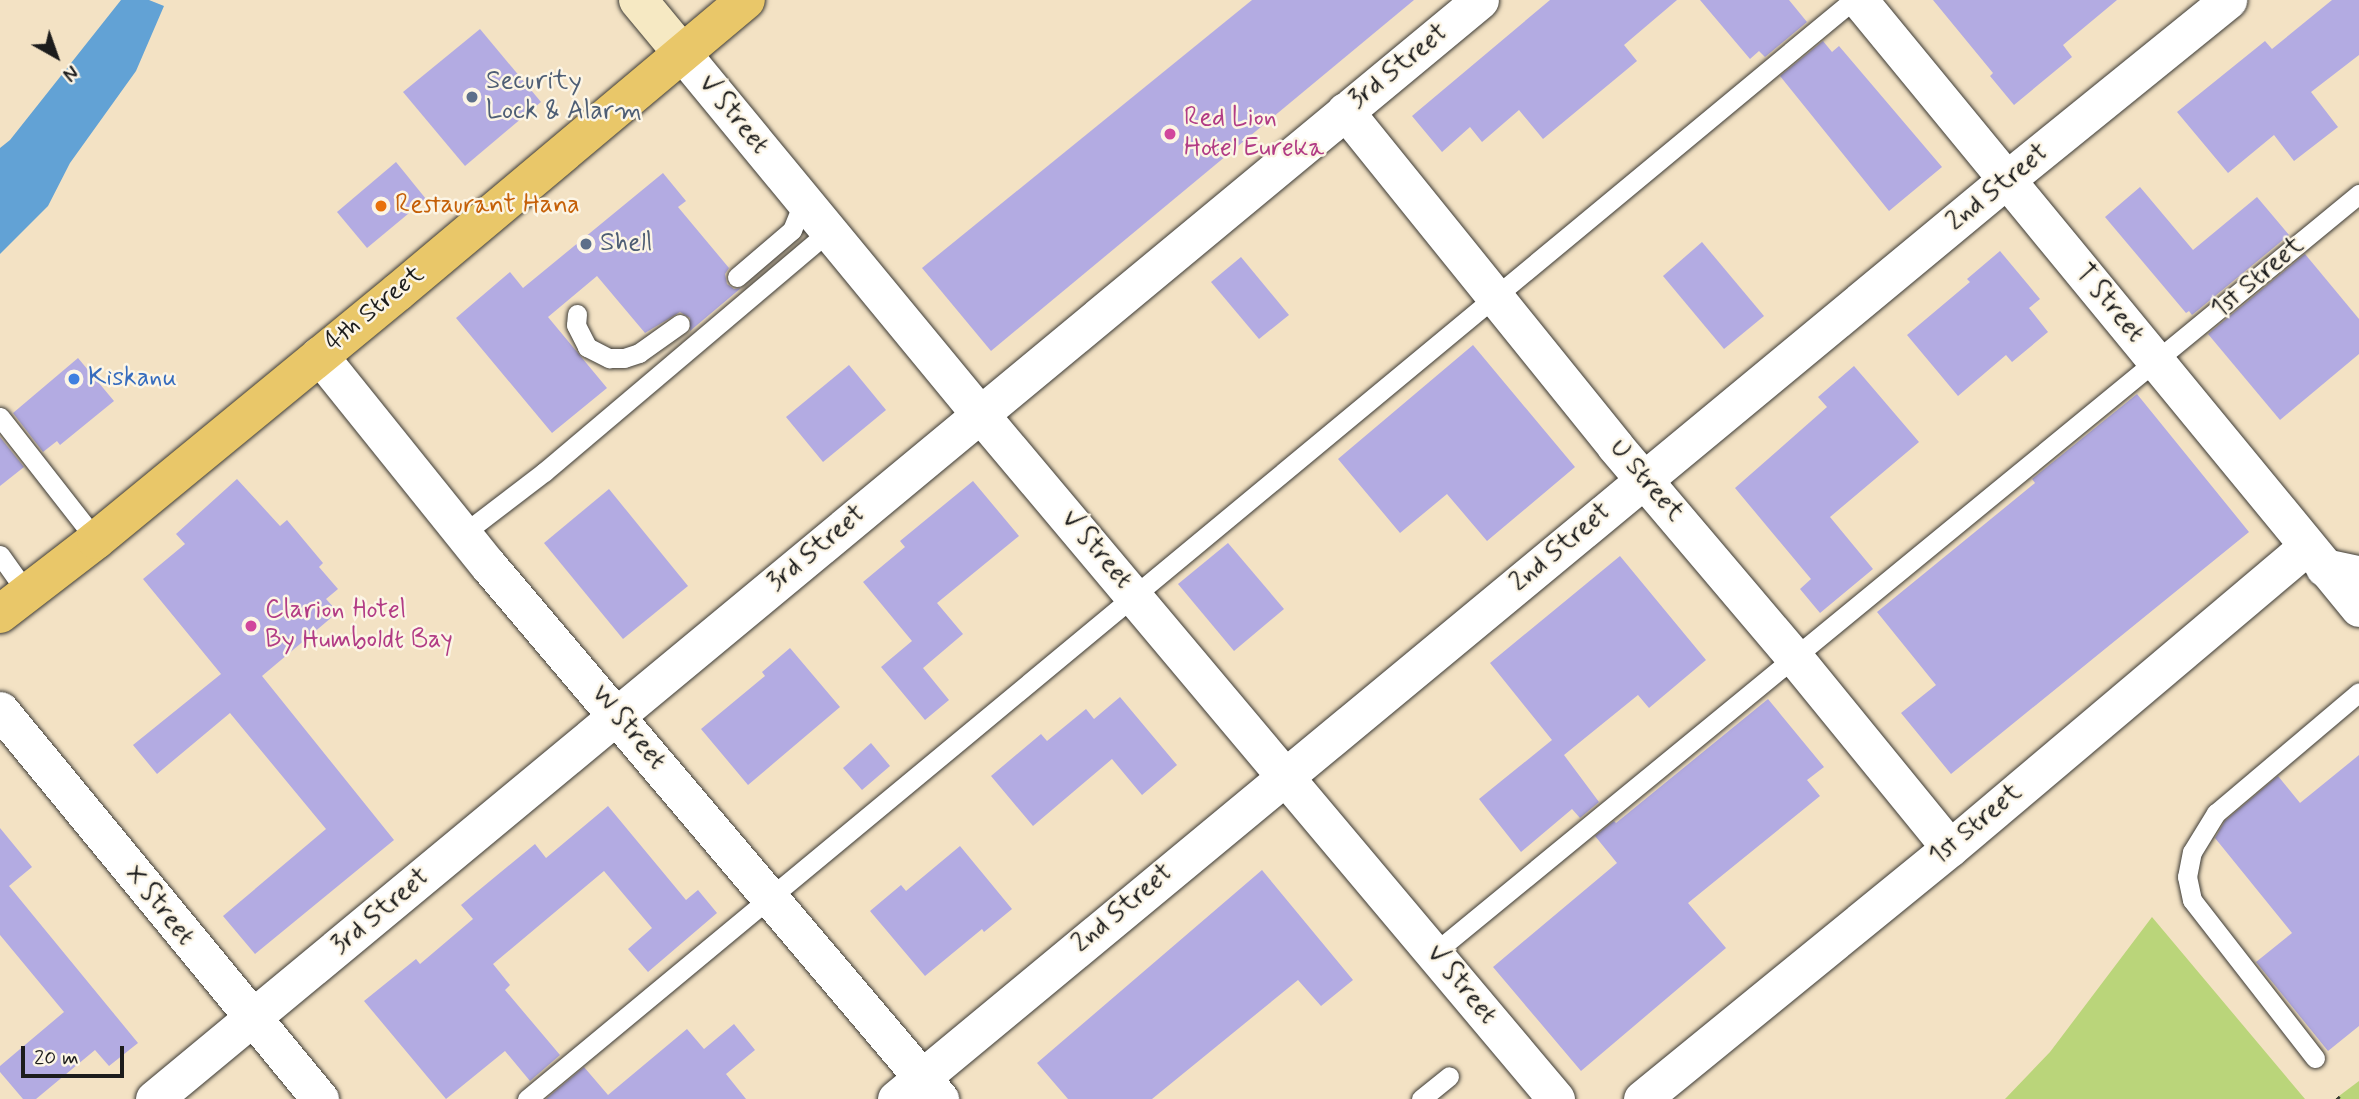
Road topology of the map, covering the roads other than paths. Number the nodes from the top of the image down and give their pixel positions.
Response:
1 (638, 0) edge
2 (746, 0) edge
3 (1480, 0) edge
4 (1853, 0) edge
5 (1859, 0) edge
6 (2228, 0) edge
7 (682, 53) junction
8 (1345, 111) junction
9 (2006, 180) junction
10 (2359, 194) edge
11 (804, 201) junction
12 (829, 232) junction
13 (737, 277) dead end
14 (1496, 297) junction
15 (577, 314) dead end
16 (680, 324) dead end
17 (319, 355) junction
18 (2157, 362) junction
19 (980, 414) junction
20 (0, 417) edge
21 (1644, 480) junction
22 (463, 534) junction
23 (96, 540) junction
24 (0, 555) edge
25 (2330, 564) edge
26 (1135, 596) junction
27 (14, 603) edge
28 (2359, 608) edge
29 (1795, 658) junction
30 (2359, 692) edge
31 (0, 710) edge
32 (617, 715) junction
33 (1285, 775) junction
34 (1950, 848) junction
35 (769, 898) junction
36 (1434, 953) junction
37 (252, 1019) junction
38 (2315, 1058) dead end
39 (1449, 1076) dead end
40 (919, 1092) edge
41 (154, 1099) edge
42 (320, 1099) edge
43 (527, 1099) edge
44 (1421, 1099) edge
45 (1556, 1099) edge
46 (1642, 1099) edge

1 - 7 main road, V Street
2 - 7 highway, 4th Street
3 - 8 street, 3rd Street
4 - 14 lane
5 - 9 street, T Street
6 - 9 street, 2nd Street
7 - 11 street, V Street
7 - 17 highway, 4th Street
8 - 14 street, U Street
8 - 19 street, 3rd Street
9 - 18 street, T Street
9 - 21 street, 2nd Street
10 - 18 lane, 1st Street
11 - 12 street, V Street
11 - 13 lane
12 - 19 street, V Street
12 - 22 lane
14 - 21 street, U Street
14 - 26 lane
15 - 16 lane
17 - 22 street, W Street
17 - 23 highway, 4th Street
18 - 25 street, T Street
18 - 29 lane, 1st Street
19 - 26 street, V Street
19 - 32 street, 3rd Street
20 - 23 lane
21 - 29 street, U Street
21 - 33 street, 2nd Street
22 - 32 street, W Street
23 - 27 highway, 4th Street
24 - 27 lane
25 - 28 street, T Street
25 - 34 street, 1st Street
26 - 33 street, V Street
26 - 35 lane
29 - 34 street, U Street
29 - 36 lane, 1st Street
30 - 38 lane
31 - 37 street, X Street
32 - 35 street, W Street
32 - 37 street, 3rd Street
33 - 36 street, V Street
33 - 40 street, 2nd Street
34 - 46 street, 1st Street
35 - 40 street, W Street
35 - 43 lane
36 - 45 street, V Street
37 - 41 street, 3rd Street
37 - 42 street, X Street
39 - 44 lane

